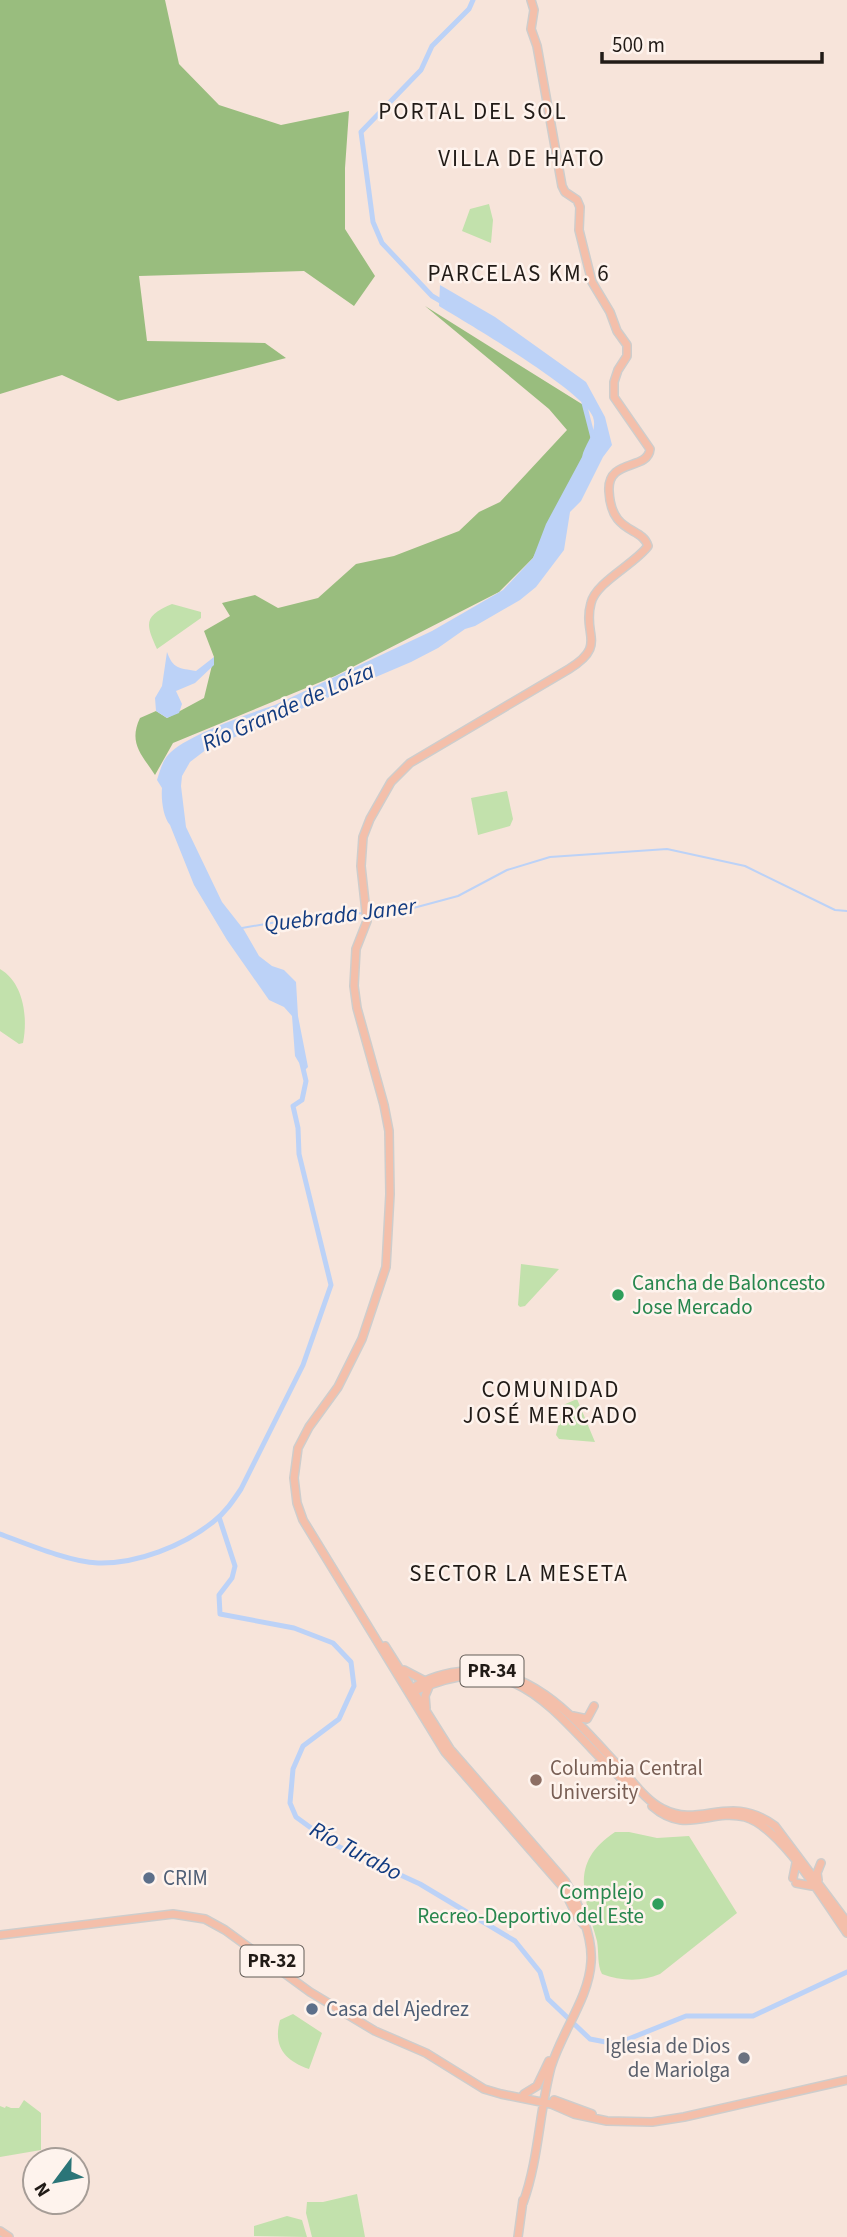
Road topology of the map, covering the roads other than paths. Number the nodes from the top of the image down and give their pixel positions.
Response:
1 (531, 0) edge
2 (370, 1628) junction
3 (388, 1659) junction
4 (398, 1665) junction
5 (428, 1682) junction
6 (413, 1690) junction
7 (594, 1706) dead end
8 (564, 1709) junction
9 (427, 1712) junction
10 (433, 1732) junction
11 (607, 1764) junction
12 (592, 1770) dead end
13 (517, 1831) junction
14 (799, 1860) junction
15 (542, 1864) junction
16 (573, 1880) dead end
17 (565, 1881) junction
18 (818, 1887) junction
19 (571, 1891) junction
20 (575, 1912) junction
21 (847, 1922) edge
22 (584, 1925) junction
23 (0, 1933) edge
24 (847, 1934) edge
25 (290, 1977) junction
26 (566, 2029) junction
27 (548, 2060) junction
28 (847, 2078) edge
29 (524, 2094) junction
30 (542, 2099) junction
31 (583, 2116) junction
32 (618, 2118) junction
33 (645, 2123) junction
34 (0, 2231) edge
35 (9, 2237) edge
36 (518, 2237) edge

1 - 2 main road
2 - 3 main road
2 - 4 main road
3 - 6 main road
3 - 10 main road
4 - 5 main road
4 - 6 main road
5 - 6 main road, PR-34
5 - 8 main road, PR-34
5 - 9 main road
5 - 11 main road, PR-34
6 - 9 main road
6 - 10 main road
7 - 8 main road
8 - 14 main road, PR-34
9 - 13 main road
10 - 13 main road
11 - 12 main road
11 - 14 main road, PR-34
13 - 15 main road
13 - 17 main road
14 - 18 main road, PR-34
14 - 18 main road
14 - 18 main road
15 - 19 main road
15 - 20 main road
16 - 17 main road
17 - 19 main road
18 - 21 main road, PR-34
18 - 24 main road, PR-34
19 - 20 main road
19 - 22 main road
20 - 22 main road
22 - 26 main road
23 - 25 main road, PR-32
25 - 29 main road, PR-32
25 - 30 main road, PR-32
26 - 27 main road
26 - 30 main road
27 - 29 main road
27 - 30 main road
28 - 32 main road, PR-32
28 - 33 main road, PR-32
29 - 30 main road, PR-32
30 - 31 main road, PR-32
30 - 32 main road, PR-32
30 - 36 main road
31 - 32 main road
31 - 33 main road, PR-32
32 - 33 main road
34 - 35 main road

